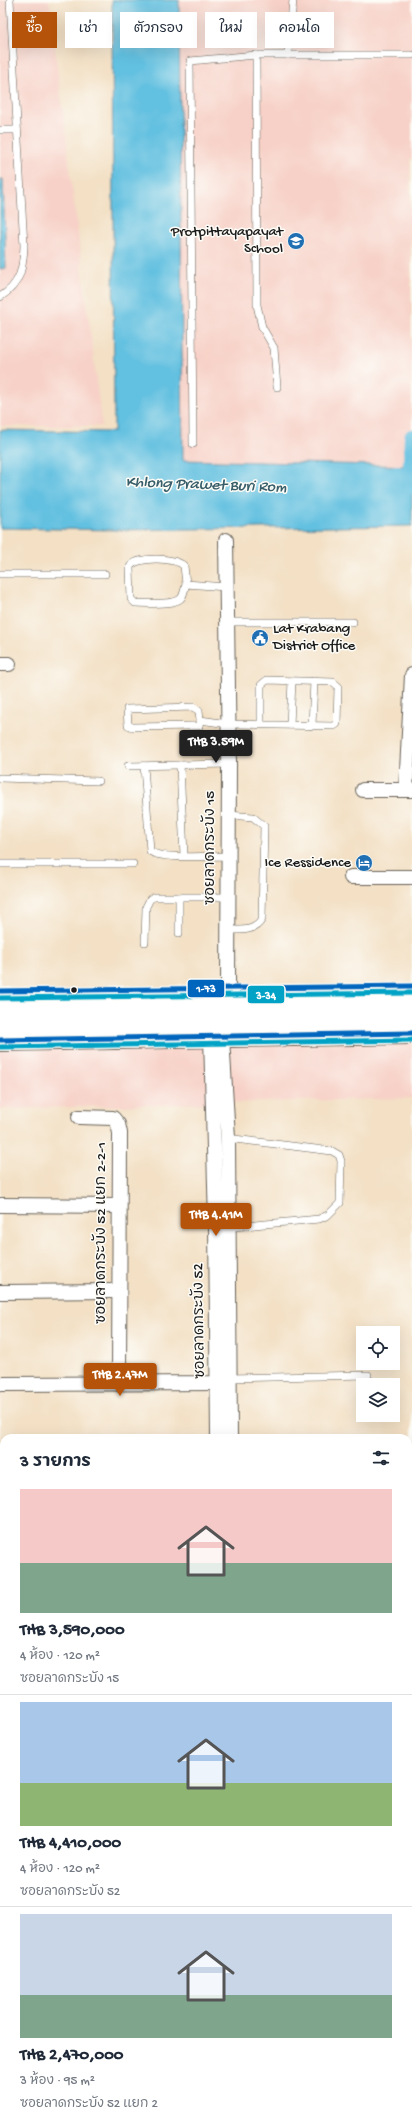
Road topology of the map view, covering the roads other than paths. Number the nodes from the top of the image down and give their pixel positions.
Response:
1 (10, 0) edge
2 (293, 0) edge
3 (256, 55) junction
4 (288, 55) junction
5 (412, 55) edge
6 (0, 130) edge
7 (17, 130) junction
8 (0, 297) edge
9 (277, 388) dead end
10 (193, 444) dead end
11 (226, 540) dead end
12 (0, 574) edge
13 (105, 574) dead end
14 (186, 584) junction
15 (226, 587) junction
16 (227, 622) junction
17 (353, 622) dead end
18 (412, 675) edge
19 (292, 681) junction
20 (314, 681) junction
21 (200, 720) junction
22 (228, 724) junction
23 (261, 724) junction
24 (290, 725) junction
25 (312, 726) junction
26 (229, 764) junction
27 (180, 765) junction
28 (128, 766) dead end
29 (144, 766) junction
30 (0, 778) edge
31 (98, 782) dead end
32 (363, 790) dead end
33 (409, 790) edge
34 (229, 815) junction
35 (184, 856) junction
36 (228, 856) junction
37 (0, 864) edge
38 (133, 864) dead end
39 (351, 877) dead end
40 (412, 877) edge
41 (179, 897) junction
42 (228, 897) junction
43 (228, 930) junction
44 (179, 933) dead end
45 (146, 942) dead end
46 (412, 986) edge
47 (228, 988) junction
48 (0, 991) edge
49 (412, 997) edge
50 (0, 1003) edge
51 (412, 1014) edge
52 (0, 1021) edge
53 (412, 1033) edge
54 (216, 1036) junction
55 (0, 1040) edge
56 (79, 1117) dead end
57 (221, 1137) junction
58 (0, 1205) edge
59 (119, 1206) junction
60 (223, 1224) junction
61 (118, 1291) junction
62 (0, 1292) edge
63 (368, 1376) dead end
64 (225, 1381) junction
65 (0, 1384) edge
66 (119, 1384) junction
67 (218, 1434) edge
68 (230, 1434) edge

1 - 7 lane
2 - 4 lane
3 - 4 lane
3 - 9 lane
3 - 10 lane
4 - 5 lane
6 - 7 lane
7 - 8 lane
11 - 15 street, ซอยลาดกระบัง 15
12 - 13 lane
14 - 14 lane
14 - 15 lane
15 - 16 street, ซอยลาดกระบัง 15
16 - 17 lane
16 - 22 street, ซอยลาดกระบัง 15
18 - 33 street
19 - 20 lane
19 - 23 lane
19 - 24 lane
20 - 25 lane
20 - 25 lane
21 - 21 lane
21 - 22 lane
22 - 23 lane
22 - 26 street, ซอยลาดกระบัง 15
23 - 24 lane
24 - 25 lane
26 - 27 lane
26 - 34 street, ซอยลาดกระบัง 15
27 - 29 lane
27 - 35 lane
28 - 29 lane
29 - 35 lane
30 - 31 lane
32 - 33 street
34 - 36 street, ซอยลาดกระบัง 15
34 - 43 lane
35 - 36 lane
36 - 42 street, ซอยลาดกระบัง 15
37 - 38 lane
39 - 40 street
41 - 42 lane
41 - 44 lane
41 - 45 lane
42 - 43 street, ซอยลาดกระบัง 15
43 - 47 street, ซอยลาดกระบัง 15
46 - 47 main road
47 - 48 main road
49 - 50 main road
51 - 52 main road
53 - 54 main road
54 - 55 main road
54 - 57 street, ซอยลาดกระบัง 52
56 - 59 street, ซอยลาดกระบัง 52 แยก 2-2-1
57 - 60 street, ซอยลาดกระบัง 52
57 - 60 lane
58 - 59 street
59 - 61 street, ซอยลาดกระบัง 52 แยก 2-2-1
60 - 64 street, ซอยลาดกระบัง 52
61 - 62 street
61 - 66 street, ซอยลาดกระบัง 52 แยก 2-2-1
63 - 64 lane
64 - 66 street
64 - 67 street, ซอยลาดกระบัง 52
64 - 68 street, ซอยลาดกระบัง 52
65 - 66 street

